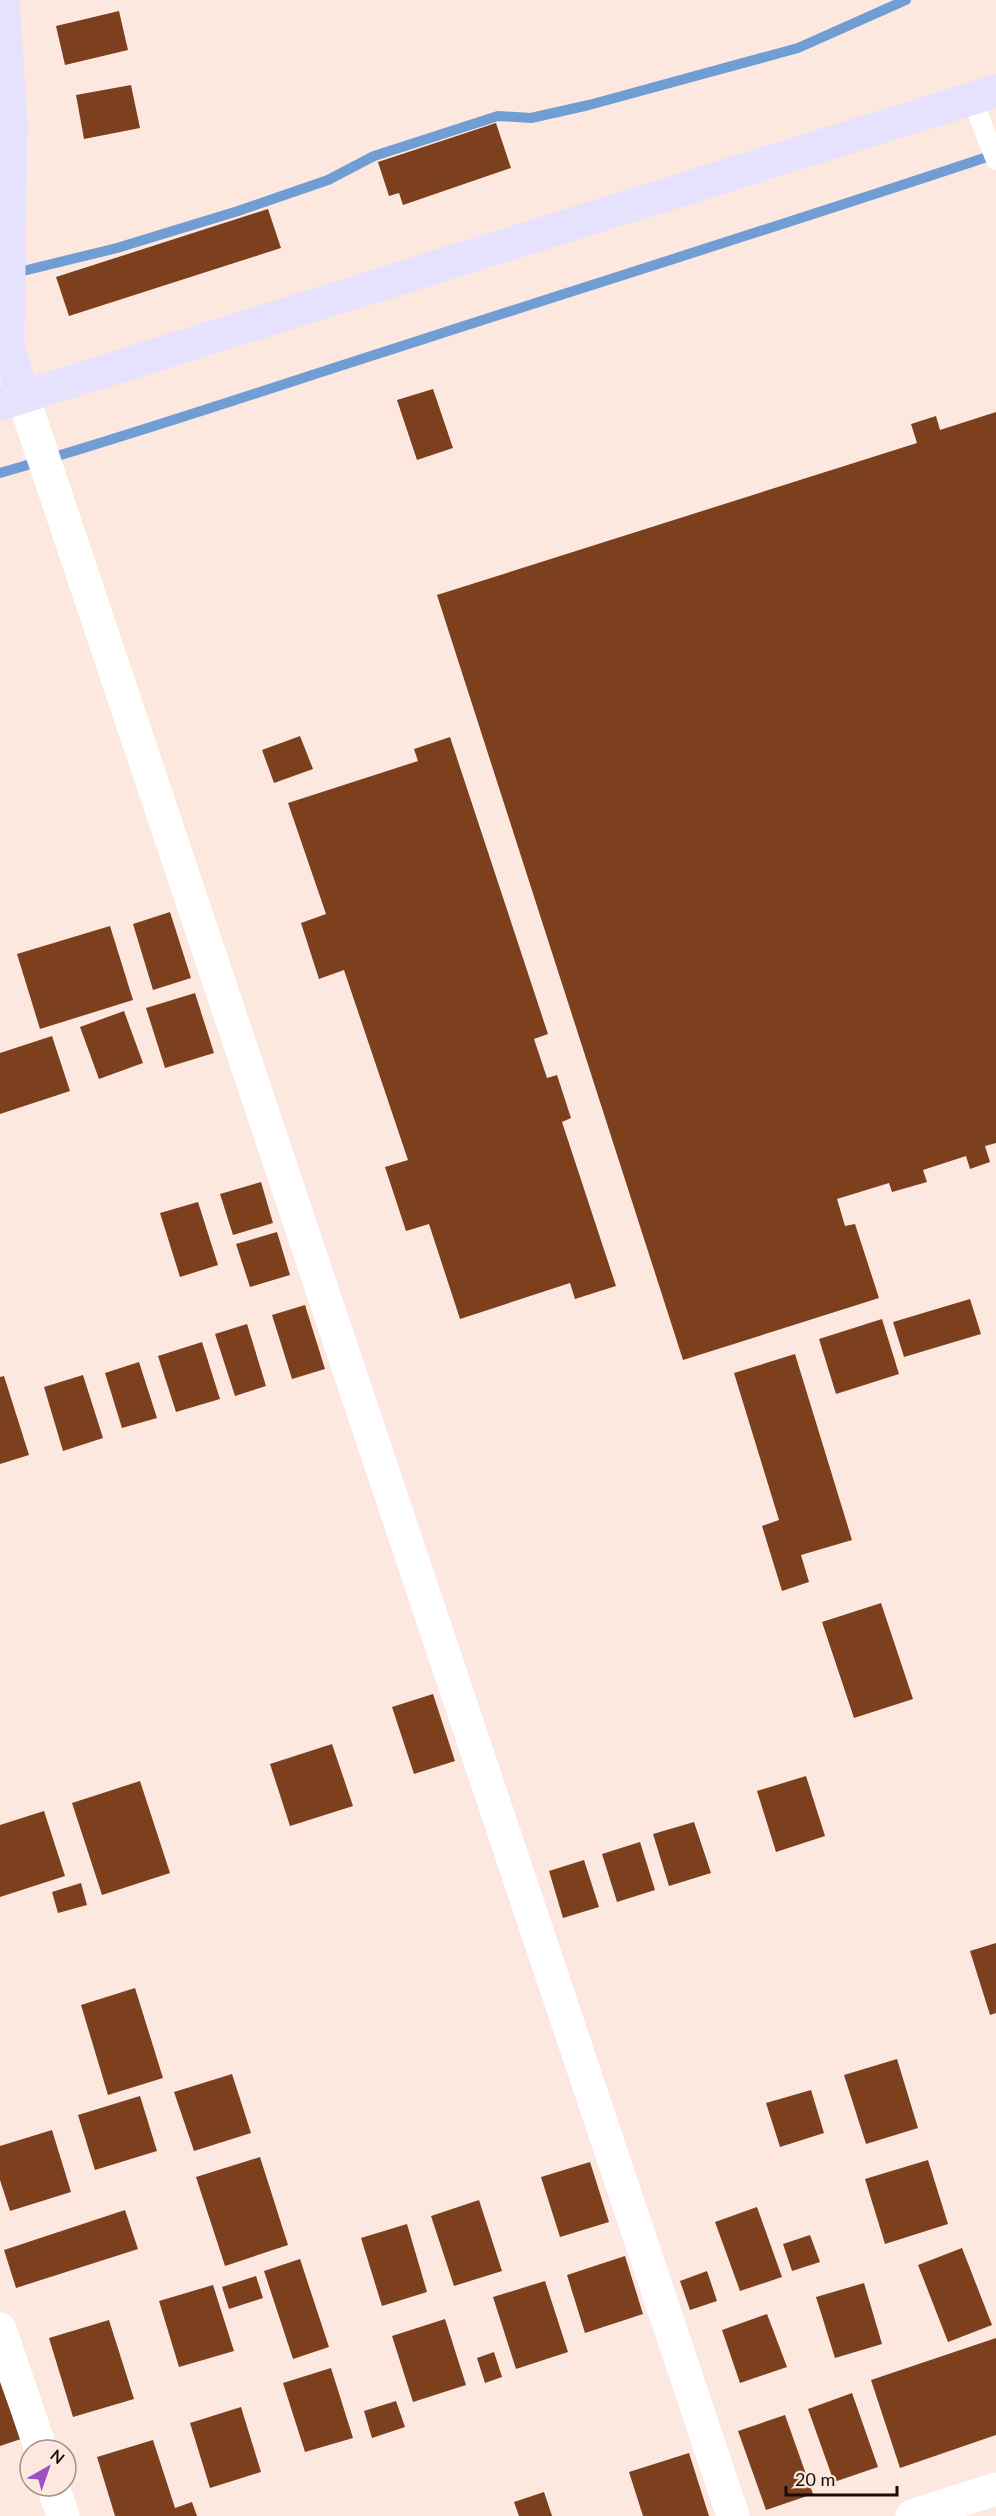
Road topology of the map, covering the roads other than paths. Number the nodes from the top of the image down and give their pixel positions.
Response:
1 (3, 0) edge
2 (984, 95) edge
3 (5, 110) edge
4 (996, 160) edge
5 (11, 401) edge
6 (0, 2329) edge
7 (37, 2438) edge
8 (996, 2489) edge
9 (57, 2498) edge
10 (63, 2516) edge
11 (733, 2516) edge
12 (912, 2516) edge

1 - 3 street
2 - 4 lane
2 - 5 street
3 - 5 street
5 - 11 street
6 - 7 street
8 - 12 street
9 - 10 street

